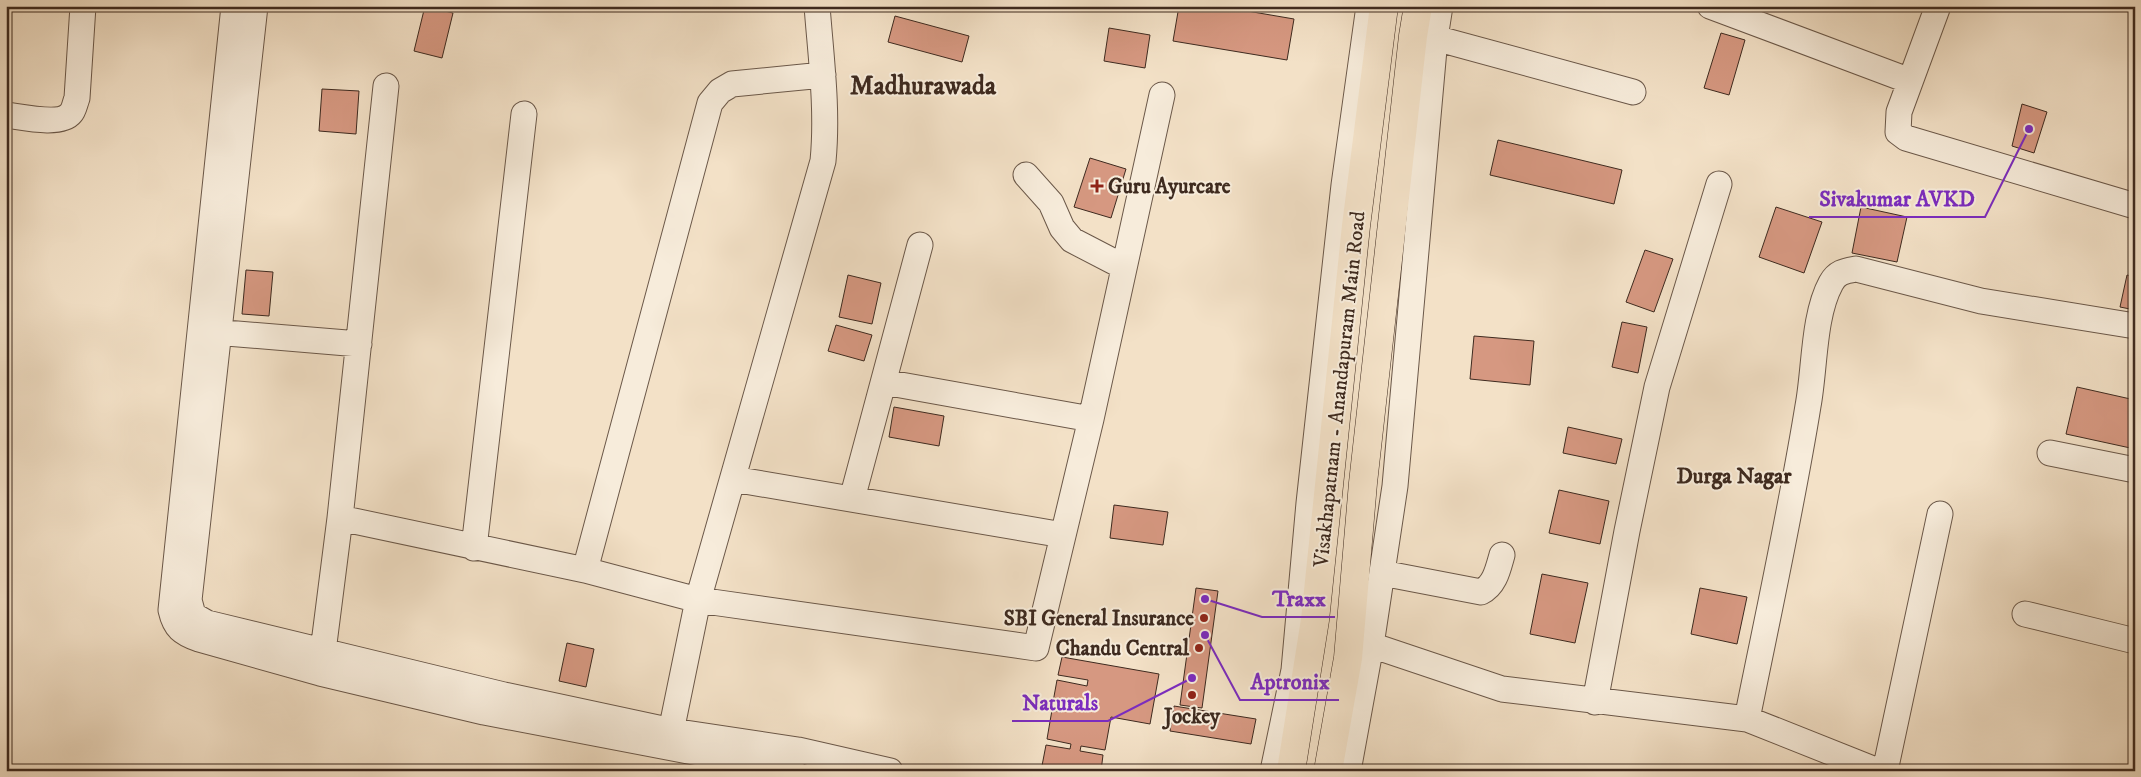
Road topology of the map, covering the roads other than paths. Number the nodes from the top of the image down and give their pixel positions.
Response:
1 (83, 6) edge
2 (234, 6) edge
3 (255, 6) edge
4 (816, 6) edge
5 (1369, 6) edge
6 (1384, 6) edge
7 (1418, 6) edge
8 (1440, 6) edge
9 (1710, 6) edge
10 (1938, 6) edge
11 (1434, 38) junction
12 (823, 75) junction
13 (1910, 81) junction
14 (386, 86) dead end
15 (1633, 92) dead end
16 (1162, 95) dead end
17 (524, 114) dead end
18 (6, 115) edge
19 (1026, 175) dead end
20 (1719, 184) dead end
21 (2135, 206) edge
22 (920, 245) dead end
23 (1124, 267) junction
24 (2135, 326) edge
25 (210, 332) junction
26 (359, 344) junction
27 (884, 382) junction
28 (1091, 419) junction
29 (2050, 453) dead end
30 (2135, 470) edge
31 (733, 479) junction
32 (852, 499) junction
33 (1940, 514) dead end
34 (340, 518) junction
35 (1063, 535) junction
36 (474, 548) junction
37 (1502, 556) dead end
38 (585, 570) junction
39 (1382, 573) junction
40 (698, 600) junction
41 (2025, 614) dead end
42 (2135, 641) edge
43 (1371, 645) junction
44 (322, 662) junction
45 (1595, 702) junction
46 (1746, 719) junction
47 (670, 740) junction
48 (792, 771) edge
49 (890, 771) edge
50 (1273, 771) edge
51 (1291, 771) edge
52 (1328, 771) edge
53 (1348, 771) edge
54 (1878, 771) edge
55 (1885, 771) edge

1 - 18 street
2 - 25 street
3 - 25 street
4 - 12 street
5 - 50 street
6 - 51 main road, Visakhapatnam - Anandapuram Main Road
7 - 52 main road, Visakhapatnam - Anandapuram Main Road
8 - 11 street
9 - 13 street
10 - 13 street
11 - 15 street
11 - 39 street
12 - 31 street
12 - 38 street
13 - 21 street
14 - 26 street
16 - 23 street
17 - 36 street
19 - 23 street
20 - 45 street
22 - 27 street
23 - 28 street
24 - 46 street
25 - 26 street
25 - 44 street
26 - 34 street
27 - 28 street
27 - 32 street
28 - 35 street
29 - 30 street
31 - 32 street
31 - 40 street
32 - 35 street
33 - 55 street
34 - 36 street
34 - 44 street
35 - 40 street
36 - 38 street
37 - 39 street
38 - 40 street
39 - 43 street
40 - 47 street
41 - 42 street
43 - 45 street
43 - 53 street
44 - 47 street
45 - 46 street
46 - 54 street
47 - 48 street
47 - 49 street

